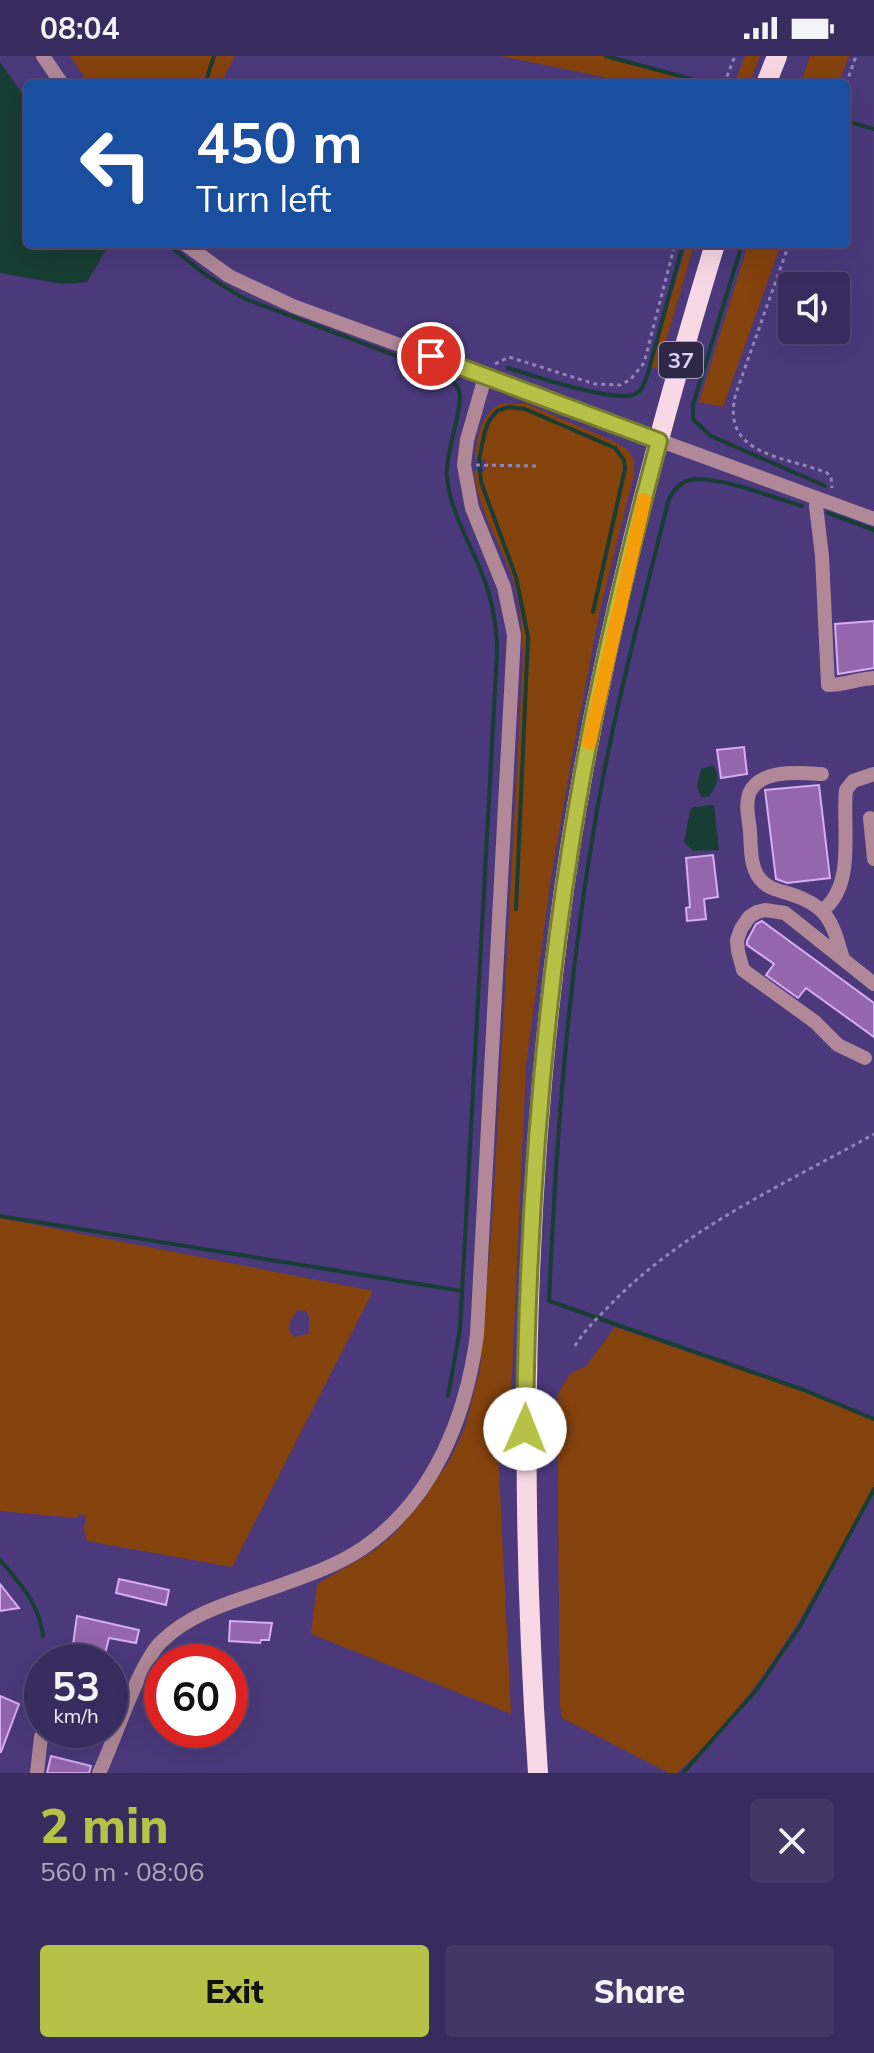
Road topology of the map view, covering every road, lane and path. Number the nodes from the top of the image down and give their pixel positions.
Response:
1 (43, 56) edge
2 (735, 56) edge
3 (777, 56) edge
4 (856, 56) edge
5 (59, 80) edge
6 (726, 80) edge
7 (768, 80) edge
8 (847, 80) edge
9 (190, 248) edge
10 (674, 248) edge
11 (714, 248) edge
12 (788, 248) edge
13 (485, 377) junction
14 (659, 441) junction
15 (486, 465) dead end
16 (536, 466) dead end
17 (823, 501) junction
18 (874, 519) edge
19 (874, 678) edge
20 (822, 774) dead end
21 (874, 774) edge
22 (870, 818) dead end
23 (874, 859) edge
24 (823, 910) junction
25 (843, 959) junction
26 (874, 984) edge
27 (865, 1058) dead end
28 (874, 1134) edge
29 (575, 1346) dead end
30 (40, 1748) edge
31 (37, 1773) edge
32 (99, 1773) edge
33 (538, 1773) edge

1 - 5 street
2 - 6 path
3 - 7 main road
4 - 8 path
9 - 13 street
10 - 13 path
11 - 14 main road, 37
12 - 17 path
13 - 14 street
13 - 32 street
14 - 17 street
14 - 33 main road, 37
15 - 16 path
17 - 18 street
17 - 19 street
20 - 24 street
21 - 24 street
22 - 23 street
24 - 25 street
25 - 26 street
25 - 27 street
28 - 29 path
30 - 31 street

